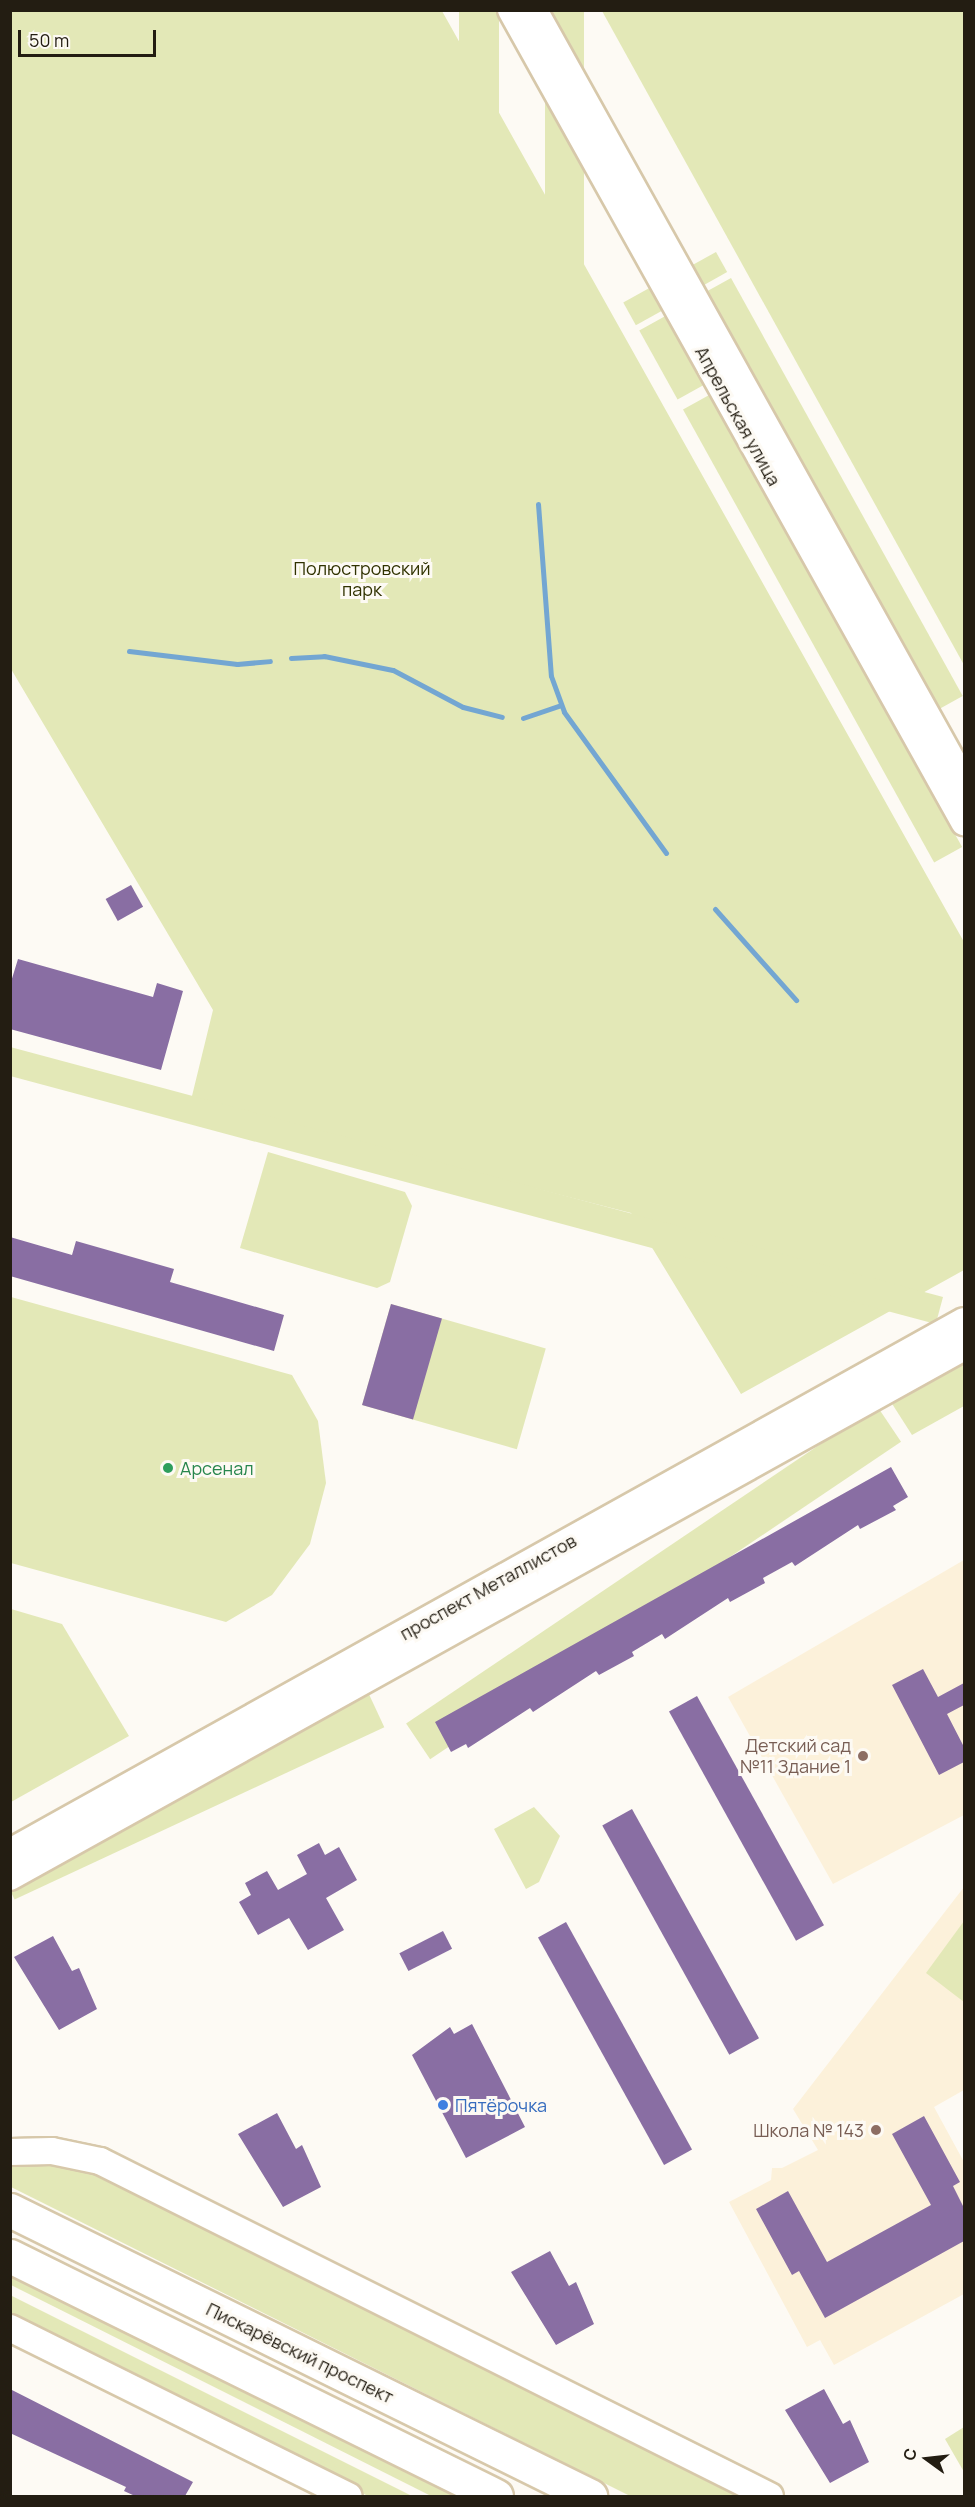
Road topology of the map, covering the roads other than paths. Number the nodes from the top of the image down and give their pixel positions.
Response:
1 (511, 10) edge
2 (534, 10) edge
3 (964, 782) edge
4 (964, 822) edge
5 (964, 1321) edge
6 (964, 1347) edge
7 (10, 1852) edge
8 (10, 1877) edge
9 (10, 2152) edge
10 (10, 2210) edge
11 (10, 2256) edge
12 (10, 2328) edge
13 (349, 2496) edge
14 (496, 2496) edge
15 (590, 2496) edge
16 (770, 2496) edge

1 - 4 street, Апрельская улица
2 - 3 street, Апрельская улица
5 - 7 street, проспект Металлистов
6 - 8 street, проспект Металлистов
9 - 16 street
10 - 15 main road, Пискарёвский проспект
11 - 14 main road
12 - 13 street

